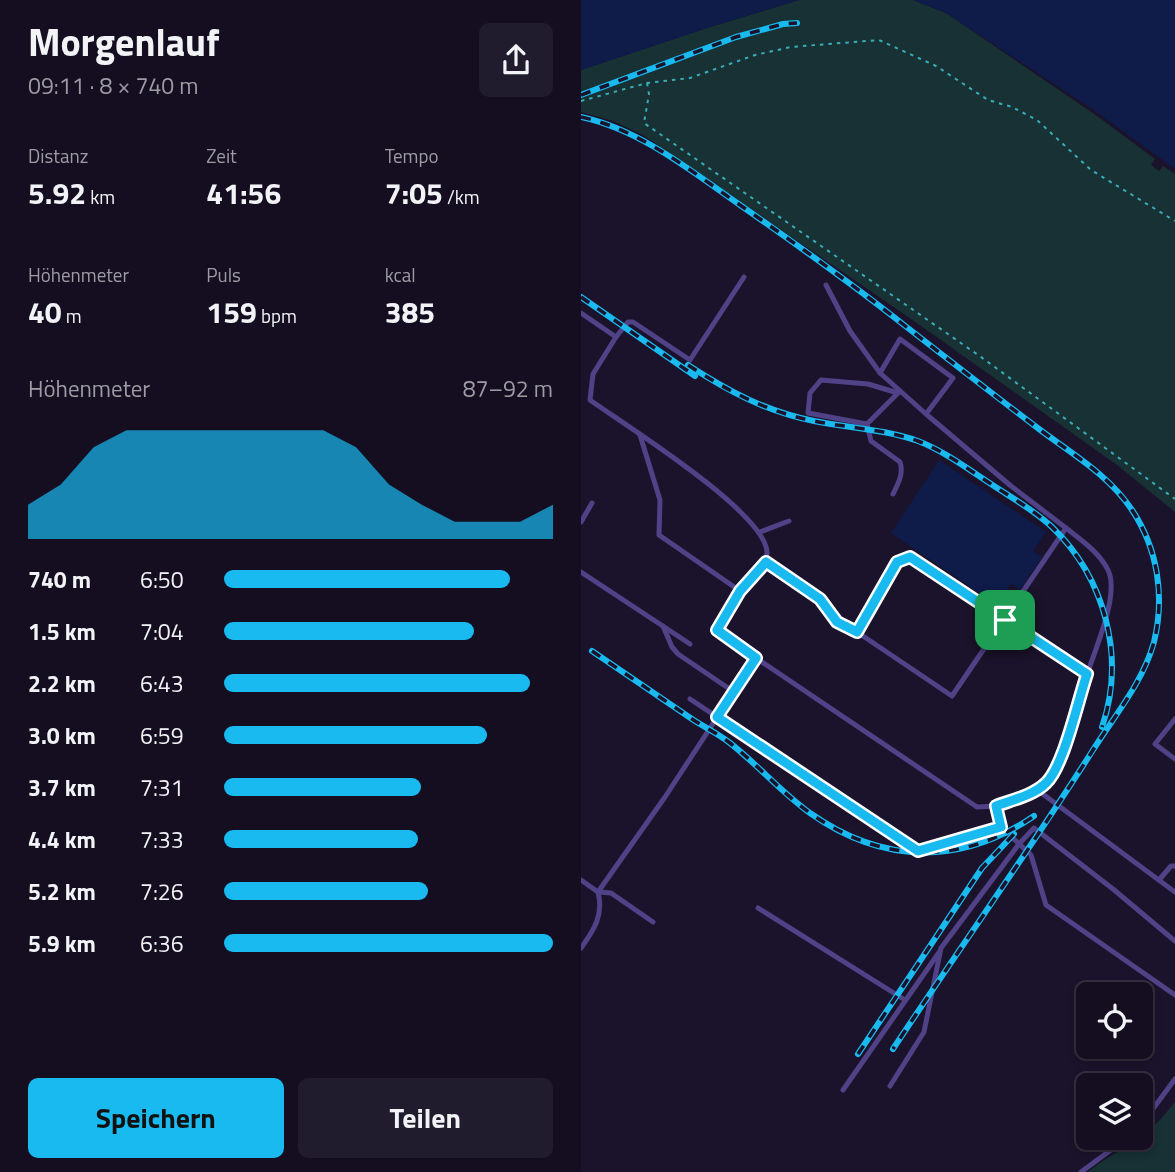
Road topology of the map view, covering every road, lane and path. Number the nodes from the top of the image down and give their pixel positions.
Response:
1 (647, 83) junction
2 (581, 101) edge
3 (1175, 221) edge
4 (744, 277) dead end
5 (826, 285) dead end
6 (581, 313) edge
7 (616, 337) junction
8 (880, 373) junction
9 (899, 392) junction
10 (926, 414) junction
11 (867, 424) junction
12 (640, 435) junction
13 (893, 494) dead end
14 (1175, 499) edge
15 (592, 503) dead end
16 (581, 522) edge
17 (789, 522) dead end
18 (1066, 528) junction
19 (760, 532) junction
20 (766, 562) junction
21 (581, 572) edge
22 (740, 591) junction
23 (1005, 620) junction
24 (663, 626) junction
25 (857, 632) junction
26 (690, 644) dead end
27 (756, 658) junction
28 (1087, 674) junction
29 (734, 692) junction
30 (690, 699) dead end
31 (717, 717) junction
32 (1175, 719) edge
33 (1175, 759) edge
34 (1036, 789) junction
35 (996, 806) junction
36 (1001, 827) junction
37 (1019, 844) junction
38 (1175, 866) edge
39 (581, 880) edge
40 (1159, 880) junction
41 (599, 892) junction
42 (1175, 892) edge
43 (758, 908) dead end
44 (653, 922) dead end
45 (1175, 941) edge
46 (581, 948) edge
47 (941, 948) junction
48 (1175, 995) edge
49 (905, 1000) junction
50 (1175, 1079) edge
51 (890, 1086) dead end
52 (843, 1090) dead end
53 (1153, 1109) edge
54 (1111, 1150) edge
55 (1081, 1172) edge

1 - 2 path
1 - 3 path
1 - 14 path
4 - 7 lane
5 - 8 lane
6 - 7 lane
7 - 12 lane
8 - 9 lane
8 - 10 lane
9 - 10 lane
9 - 11 lane
9 - 11 lane
10 - 18 lane
11 - 13 lane
12 - 19 lane
12 - 22 lane
15 - 16 lane
17 - 19 lane
18 - 23 lane
18 - 28 lane
19 - 20 lane
20 - 22 lane
20 - 25 lane
21 - 24 lane
22 - 27 lane
23 - 25 lane
23 - 25 lane
23 - 28 lane
24 - 26 lane
24 - 29 lane
27 - 29 lane
27 - 35 lane
28 - 34 lane
29 - 31 lane
30 - 31 lane
31 - 36 lane
31 - 41 lane
32 - 33 lane
34 - 35 lane
34 - 40 lane
35 - 36 lane
36 - 37 lane
37 - 45 lane
37 - 47 lane
37 - 48 lane
38 - 40 lane
39 - 41 lane
40 - 42 lane
41 - 44 lane
41 - 46 lane
43 - 49 lane
47 - 49 lane
47 - 51 lane
49 - 52 lane
50 - 53 lane
54 - 55 lane

